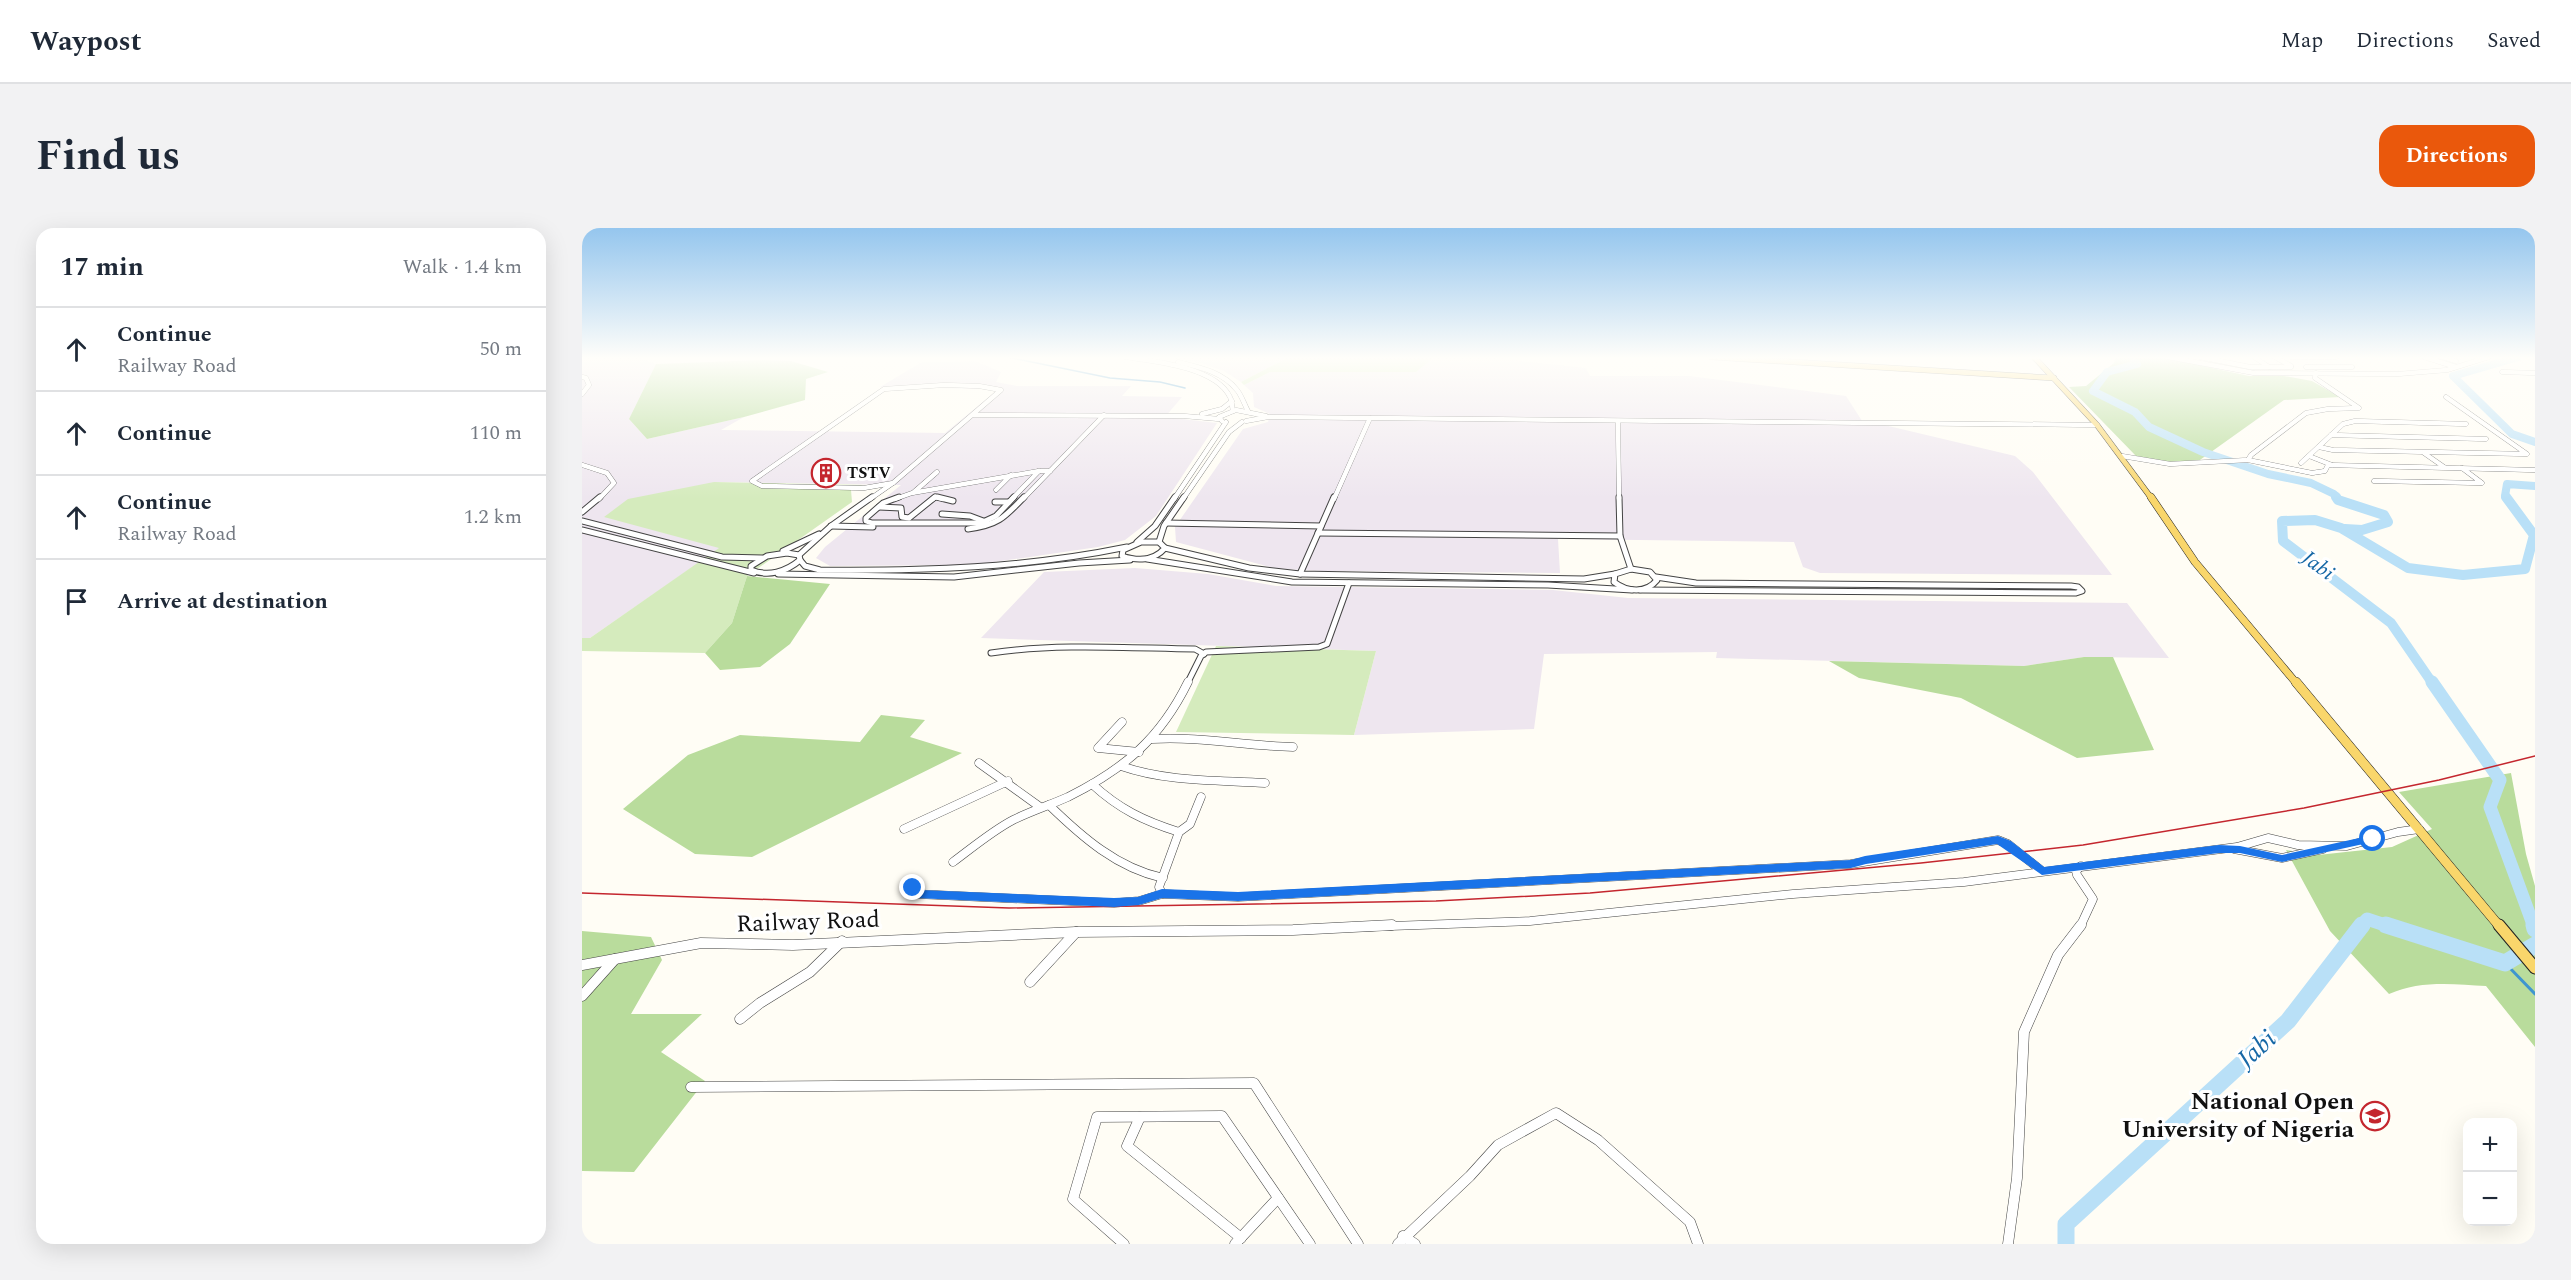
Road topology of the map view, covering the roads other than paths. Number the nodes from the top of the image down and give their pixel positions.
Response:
1 (862, 404) edge
2 (985, 404) edge
3 (1228, 404) edge
4 (1232, 404) edge
5 (1245, 404) edge
6 (2079, 404) edge
7 (2355, 404) edge
8 (2455, 404) edge
9 (1233, 411) junction
10 (1249, 412) junction
11 (1224, 413) junction
12 (974, 415) junction
13 (993, 415) junction
14 (1104, 415) junction
15 (1198, 415) junction
16 (1184, 416) junction
17 (1268, 417) junction
18 (1370, 418) junction
19 (1220, 419) junction
20 (968, 421) junction
21 (1244, 421) junction
22 (1618, 421) junction
23 (1226, 422) junction
24 (2466, 424) dead end
25 (2097, 425) junction
26 (2331, 435) junction
27 (2486, 439) dead end
28 (2319, 447) junction
29 (2424, 452) junction
30 (2122, 456) junction
31 (2309, 456) junction
32 (2247, 460) junction
33 (2301, 463) dead end
34 (582, 465) edge
35 (2333, 465) junction
36 (2444, 467) junction
37 (2462, 468) junction
38 (2535, 470) edge
39 (1039, 471) junction
40 (1050, 471) junction
41 (937, 472) dead end
42 (1011, 475) junction
43 (2374, 480) dead end
44 (893, 483) junction
45 (854, 488) junction
46 (864, 488) junction
47 (996, 490) dead end
48 (921, 492) junction
49 (912, 493) junction
50 (873, 496) junction
51 (935, 497) junction
52 (597, 500) junction
53 (953, 501) dead end
54 (995, 502) dead end
55 (1009, 502) junction
56 (582, 506) edge
57 (857, 506) junction
58 (879, 507) junction
59 (582, 512) edge
60 (942, 514) dead end
61 (846, 515) junction
62 (582, 521) edge
63 (986, 522) junction
64 (1166, 522) junction
65 (831, 526) junction
66 (851, 526) junction
67 (1321, 526) junction
68 (582, 530) edge
69 (1318, 533) junction
70 (822, 534) junction
71 (1620, 536) junction
72 (1160, 542) junction
73 (1136, 543) junction
74 (1127, 547) junction
75 (1165, 548) junction
76 (778, 554) junction
77 (764, 557) junction
78 (800, 557) junction
79 (1130, 560) junction
80 (1147, 560) junction
81 (1631, 569) junction
82 (756, 573) junction
83 (769, 573) junction
84 (1300, 574) junction
85 (1615, 574) junction
86 (1656, 577) junction
87 (1349, 583) junction
88 (1632, 590) junction
89 (1640, 590) junction
90 (991, 653) dead end
91 (1204, 654) junction
92 (1122, 722) dead end
93 (1152, 739) junction
94 (1293, 747) dead end
95 (1139, 752) junction
96 (979, 763) dead end
97 (1121, 766) junction
98 (1008, 781) junction
99 (1265, 783) dead end
100 (1092, 784) junction
101 (1201, 797) dead end
102 (1044, 806) junction
103 (903, 829) dead end
104 (2420, 829) junction
105 (1179, 832) junction
106 (2332, 847) junction
107 (2219, 849) junction
108 (953, 862) dead end
109 (2081, 866) junction
110 (2042, 871) junction
111 (1163, 878) junction
112 (913, 888) dead end
113 (1162, 894) junction
114 (1076, 932) junction
115 (842, 941) junction
116 (615, 959) junction
117 (582, 965) edge
118 (2535, 968) edge
119 (1030, 982) dead end
120 (582, 996) edge
121 (740, 1019) dead end
122 (691, 1087) dead end
123 (1140, 1117) junction
124 (1278, 1197) junction
125 (1400, 1240) edge
126 (1238, 1241) edge
127 (1124, 1244) edge
128 (1310, 1244) edge
129 (1358, 1244) edge
130 (1415, 1244) edge
131 (1698, 1244) edge
132 (2008, 1244) edge

1 - 45 street
2 - 12 street
3 - 15 street
4 - 9 street
5 - 10 street
6 - 25 main road
7 - 32 street
8 - 29 street
9 - 10 street
9 - 11 street
10 - 17 street
10 - 21 street
11 - 15 street
11 - 19 street
12 - 13 street
12 - 20 street
13 - 14 street
13 - 20 street
14 - 16 street
14 - 40 street
15 - 16 street
16 - 19 street
17 - 18 street
17 - 21 street
18 - 22 street
18 - 67 street
19 - 23 street
20 - 44 street
21 - 23 street
21 - 64 street
22 - 25 street
22 - 71 street
23 - 73 street
24 - 26 street
25 - 30 main road
26 - 27 street
26 - 28 street
28 - 29 street
28 - 31 street
29 - 36 street
30 - 32 street
30 - 104 main road
31 - 33 street
31 - 35 street
32 - 35 street
34 - 52 street
35 - 36 street
36 - 37 street
37 - 38 street
37 - 43 street
39 - 40 street
39 - 42 street
39 - 55 street
40 - 66 street
41 - 49 street
42 - 47 street
42 - 48 street
44 - 46 street
44 - 50 street
45 - 46 street
45 - 57 street
46 - 50 street
48 - 49 street
48 - 51 street
49 - 58 street
50 - 57 street
51 - 53 street
51 - 58 street
52 - 56 street
52 - 59 street
54 - 55 street
55 - 63 street
57 - 61 street
58 - 63 street
60 - 63 street
61 - 65 street
61 - 66 street
62 - 77 street
64 - 67 street
64 - 72 street
65 - 66 street
65 - 70 street
66 - 70 street
67 - 69 street
68 - 82 street
69 - 71 street
69 - 84 street
70 - 76 street
70 - 78 street
71 - 81 street
72 - 73 street
72 - 75 street
73 - 74 street
74 - 78 street
74 - 79 street
75 - 80 street
75 - 84 street
76 - 77 street
76 - 78 street
77 - 82 street
78 - 83 street
79 - 80 street
79 - 83 street
80 - 87 street
81 - 85 street
81 - 86 street
82 - 83 street
84 - 85 street
85 - 88 street
86 - 89 street
86 - 89 street
87 - 88 street
87 - 91 street
88 - 89 street
90 - 91 street
91 - 93 street
92 - 95 street
93 - 94 street
93 - 95 street
95 - 97 street
96 - 98 street
97 - 99 street
97 - 100 street
98 - 102 street
98 - 103 street
100 - 102 street
100 - 105 street
101 - 105 street
102 - 108 street
102 - 111 street
104 - 106 street, Railway Road
104 - 118 main road
105 - 111 street
106 - 107 street
106 - 107 street, Railway Road
107 - 109 street, Railway Road
109 - 110 street, Railway Road
109 - 132 street
110 - 113 street
110 - 114 street, Railway Road
111 - 113 street
112 - 113 street
114 - 115 street, Railway Road
114 - 119 street
115 - 116 street, Railway Road
115 - 121 street
116 - 117 street, Railway Road
116 - 120 street
122 - 129 street
123 - 124 street
123 - 126 street
123 - 127 street
124 - 126 street
124 - 128 street
125 - 130 street
125 - 131 street

